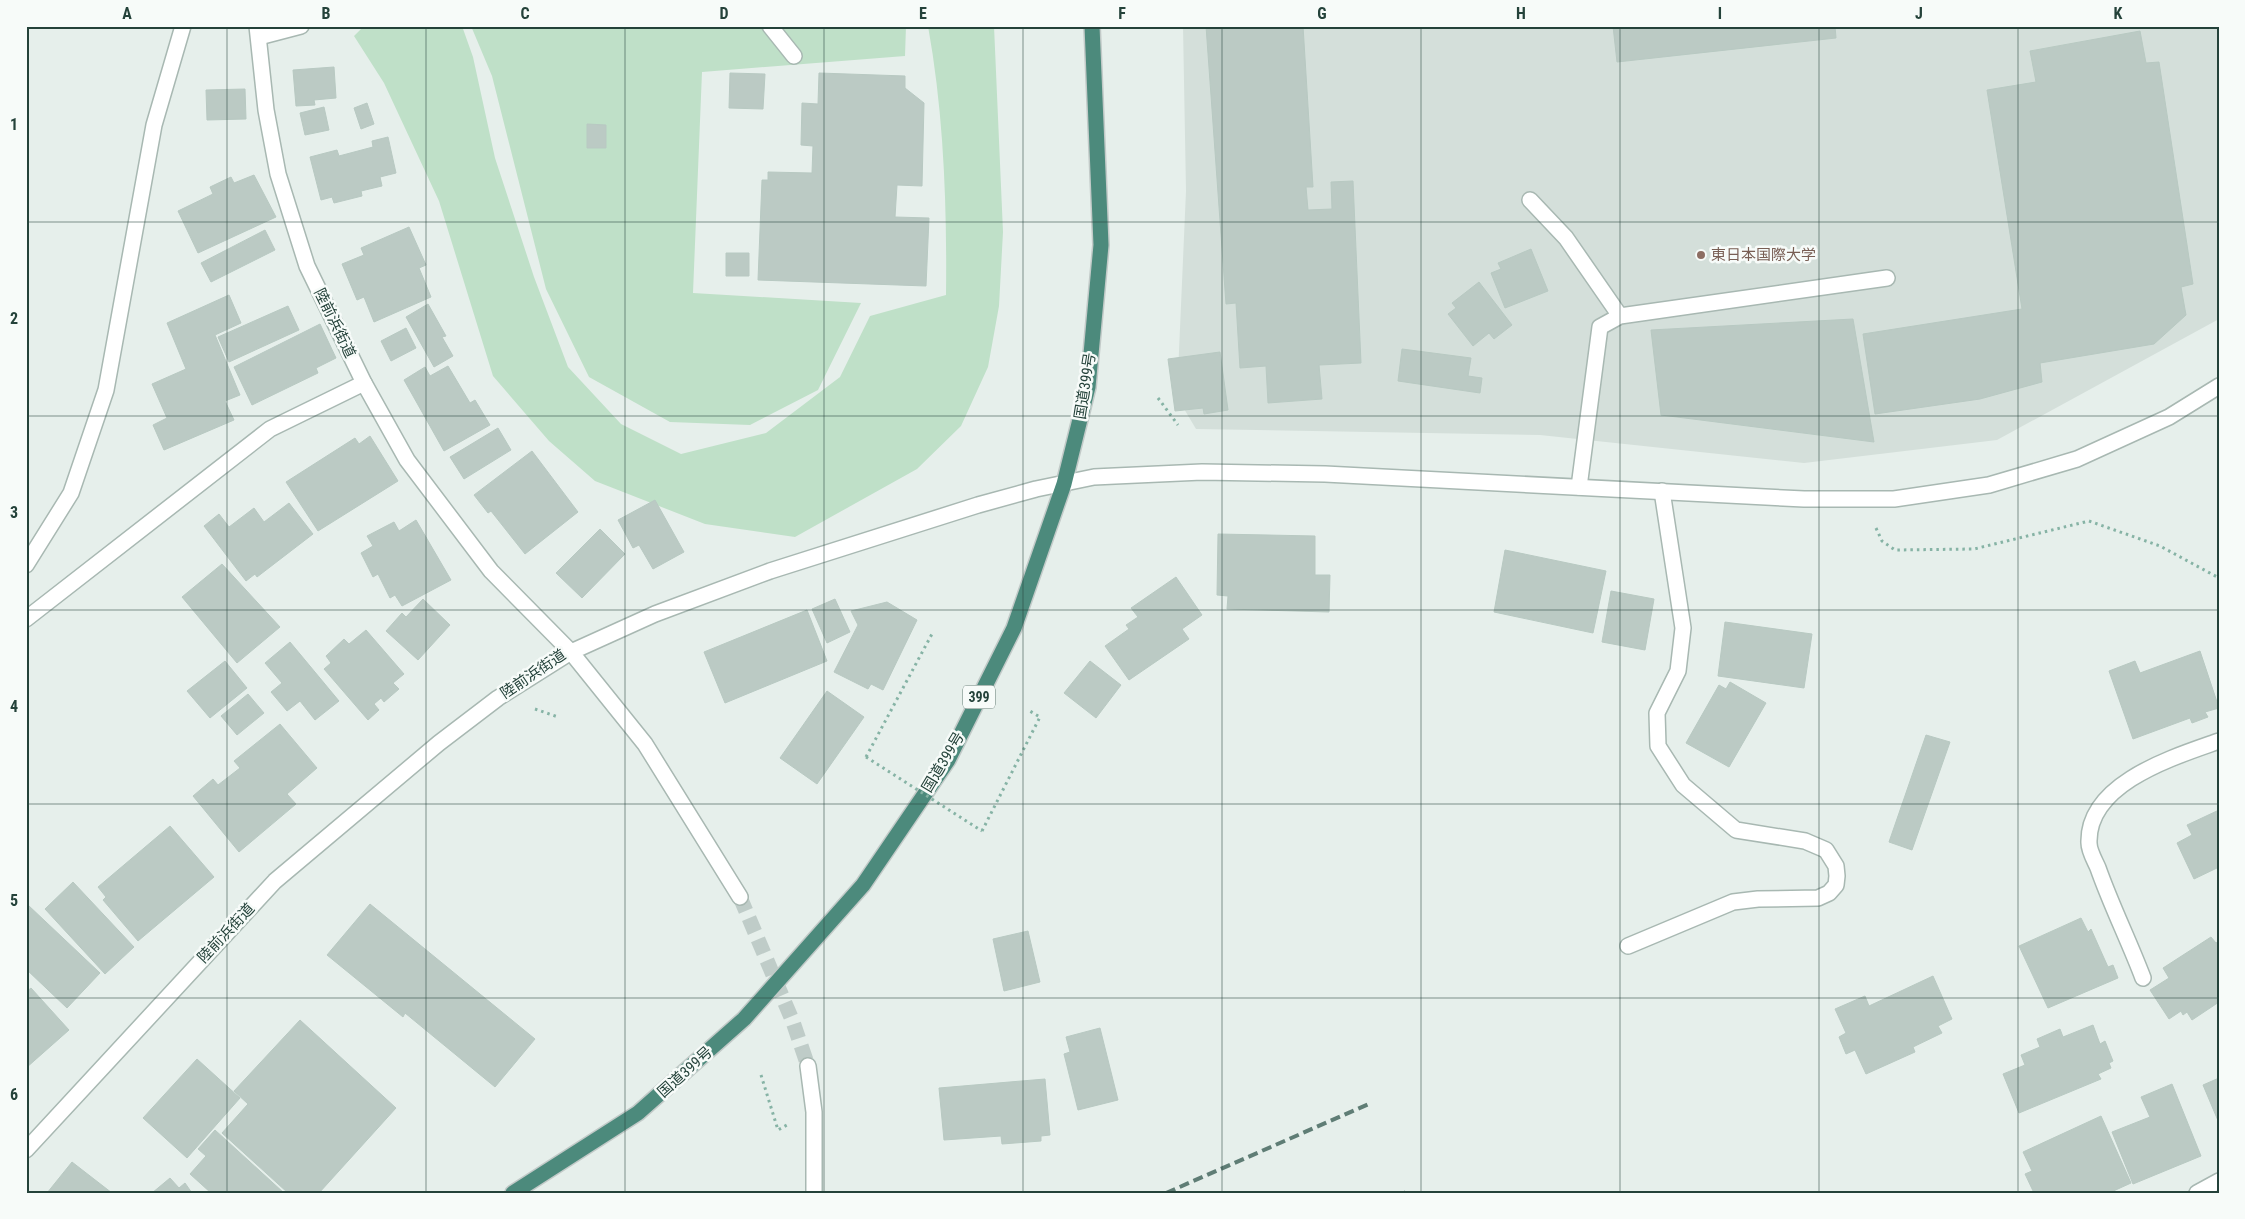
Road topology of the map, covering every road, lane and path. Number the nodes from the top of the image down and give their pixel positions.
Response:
1 (183, 26) edge
2 (301, 26) edge
3 (770, 26) edge
4 (1092, 26) edge
5 (258, 31) edge
6 (794, 56) dead end
7 (1530, 200) dead end
8 (1887, 278) dead end
9 (1620, 316) junction
10 (364, 383) junction
11 (2219, 386) edge
12 (1158, 398) dead end
13 (1178, 425) dead end
14 (1064, 484) junction
15 (1579, 487) junction
16 (1662, 491) junction
17 (1876, 528) dead end
18 (26, 565) edge
19 (2219, 578) edge
20 (26, 618) edge
21 (932, 632) dead end
22 (571, 652) junction
23 (532, 708) dead end
24 (1028, 710) dead end
25 (558, 716) dead end
26 (2219, 741) edge
27 (740, 897) tunnel mouth
28 (1628, 946) dead end
29 (2143, 978) dead end
30 (808, 1066) tunnel mouth
31 (761, 1075) dead end
32 (778, 1130) dead end
33 (26, 1150) edge
34 (2219, 1181) edge
35 (513, 1193) edge
36 (814, 1193) edge
37 (2197, 1193) edge

1 - 18 street
2 - 5 street
3 - 6 street
4 - 14 highway, 国道399号 / 399
5 - 10 street, 陸前浜街道
7 - 9 street
8 - 9 street
9 - 15 street
10 - 20 street
10 - 22 street, 陸前浜街道
11 - 16 street
12 - 13 path
14 - 15 street
14 - 22 street
14 - 35 highway, 国道399号 / 399
15 - 16 street
16 - 28 street
17 - 19 path
21 - 24 path, bridge
22 - 27 street
22 - 33 street, 陸前浜街道
23 - 25 path
26 - 29 street
30 - 36 street
31 - 32 path
34 - 37 street

